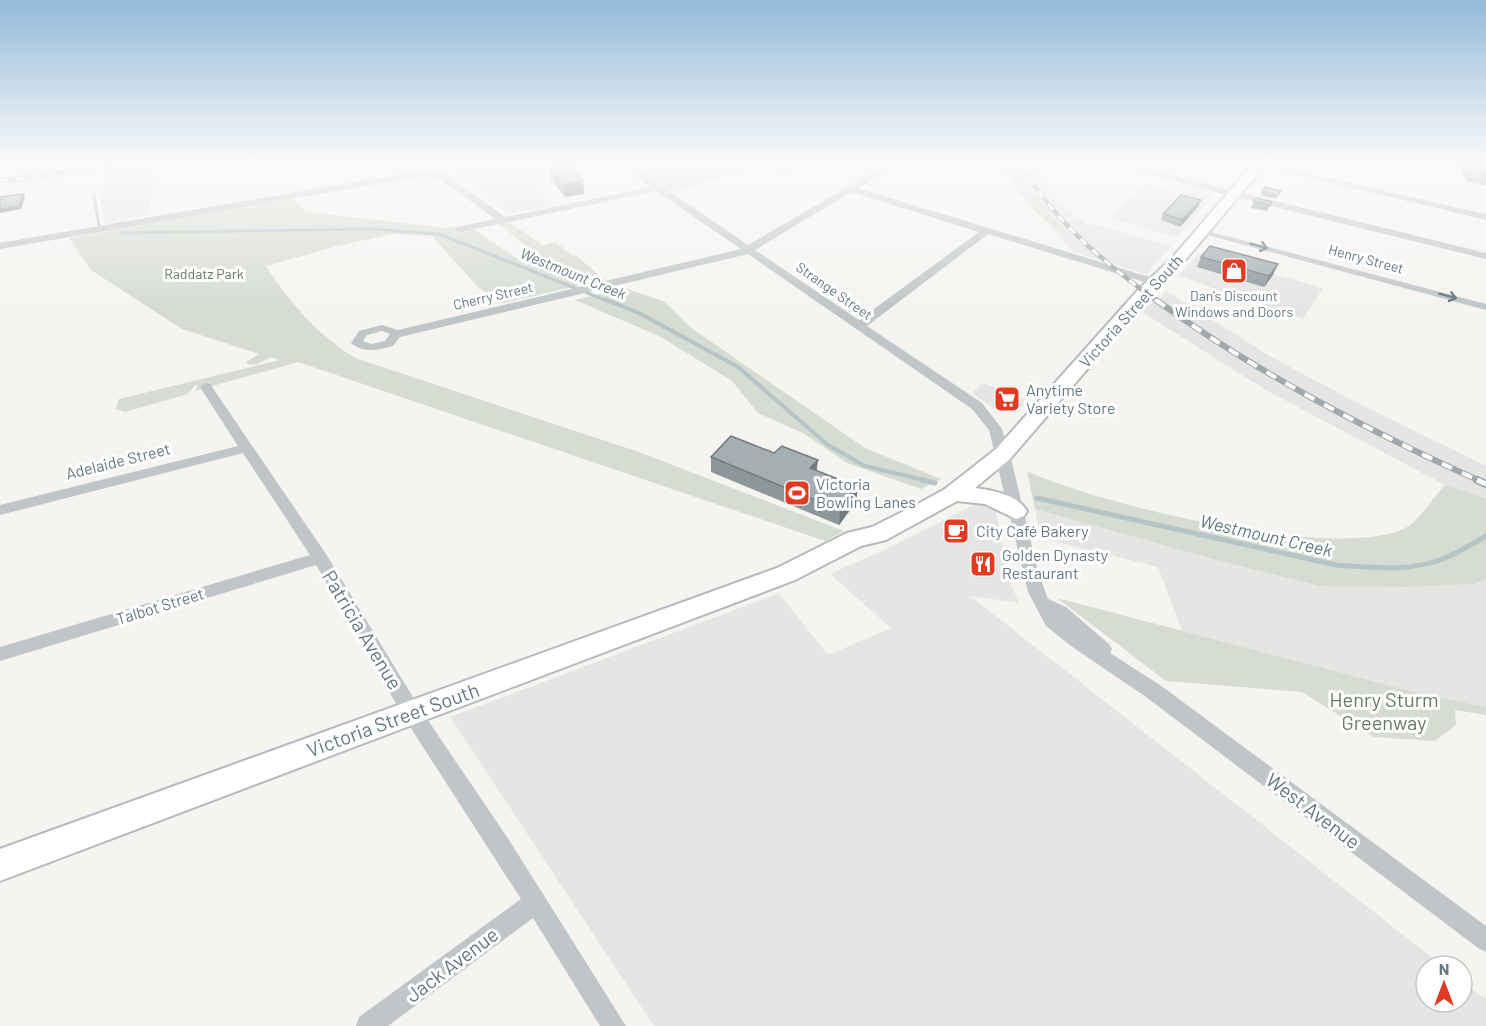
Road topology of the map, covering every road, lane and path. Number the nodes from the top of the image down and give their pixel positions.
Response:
1 (194, 212) edge
2 (492, 212) edge
3 (542, 212) edge
4 (693, 212) edge
5 (811, 212) edge
6 (922, 212) edge
7 (1219, 212) edge
8 (1307, 212) edge
9 (1464, 212) edge
10 (1486, 217) edge
11 (503, 220) junction
12 (460, 229) dead end
13 (1203, 231) junction
14 (985, 232) junction
15 (0, 246) edge
16 (748, 249) junction
17 (1486, 256) edge
18 (1155, 282) junction
19 (1486, 306) edge
20 (859, 326) junction
21 (396, 334) dead end
22 (206, 387) dead end
23 (246, 448) junction
24 (1003, 454) junction
25 (953, 494) junction
26 (0, 510) edge
27 (1016, 511) junction
28 (320, 558) junction
29 (0, 654) edge
30 (412, 712) junction
31 (0, 865) edge
32 (534, 902) junction
33 (1486, 940) edge
34 (368, 1026) edge
35 (614, 1026) edge

1 - 15 street
2 - 11 street
3 - 11 street
4 - 16 street, Strange Street
5 - 16 street, Cherry Street
6 - 14 street
7 - 13 main road, Victoria Street South
8 - 17 street
9 - 10 street
11 - 12 street
13 - 18 main road, Victoria Street South
13 -> 19 street, Henry Street
14 - 18 street
14 - 20 street
16 - 20 street, Strange Street
16 - 21 street, Cherry Street
18 - 24 main road, Victoria Street South
20 - 24 street, Strange Street
22 - 23 street, Patricia Avenue
23 - 26 street, Adelaide Street
23 - 28 street, Patricia Avenue
24 - 25 main road, Victoria Street South
24 - 27 street, West Avenue
25 - 27 main road
25 - 30 main road, Victoria Street South
27 - 33 street, West Avenue
28 - 29 street, Talbot Street
28 - 30 street, Patricia Avenue
30 - 31 main road, Victoria Street South
30 - 32 street, Patricia Avenue
32 - 34 street, Jack Avenue
32 - 35 street, Patricia Avenue

